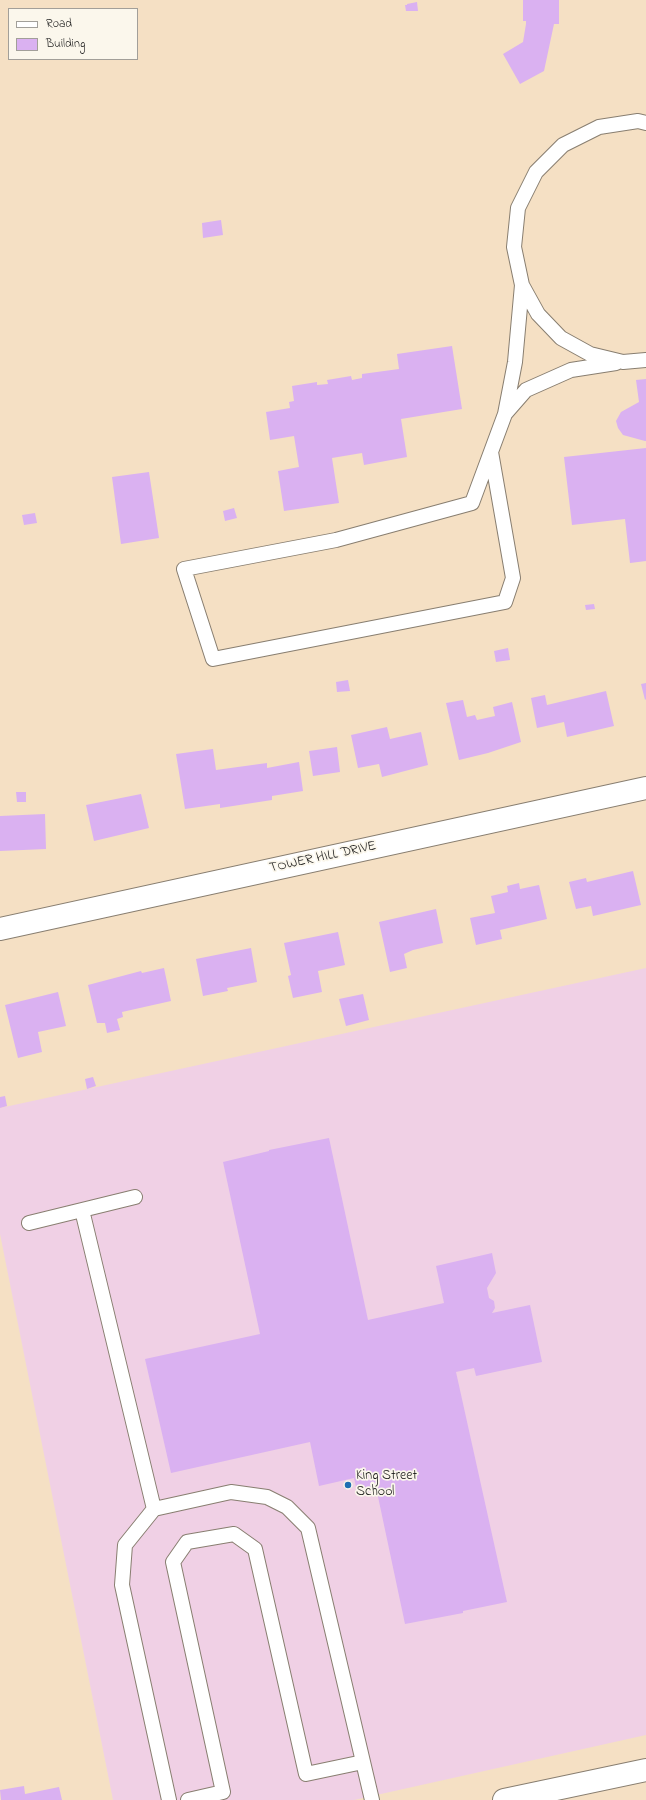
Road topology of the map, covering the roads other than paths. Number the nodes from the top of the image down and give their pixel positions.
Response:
1 (643, 121) edge
2 (522, 285) junction
3 (646, 360) edge
4 (623, 362) junction
5 (505, 414) junction
6 (491, 452) junction
7 (646, 788) edge
8 (0, 929) edge
9 (135, 1197) dead end
10 (82, 1210) junction
11 (29, 1222) dead end
12 (154, 1509) junction
13 (363, 1762) junction
14 (646, 1770) edge
15 (170, 1800) edge
16 (188, 1800) edge
17 (372, 1800) edge
18 (504, 1800) edge

1 - 2 lane
2 - 4 lane
2 - 5 lane
3 - 4 lane
4 - 5 lane
5 - 6 lane
6 - 6 lane
7 - 8 street, TOWER HILL DRIVE
9 - 10 lane
10 - 11 lane
10 - 12 lane
12 - 13 lane
12 - 15 lane
13 - 16 lane
13 - 17 lane
14 - 18 street

